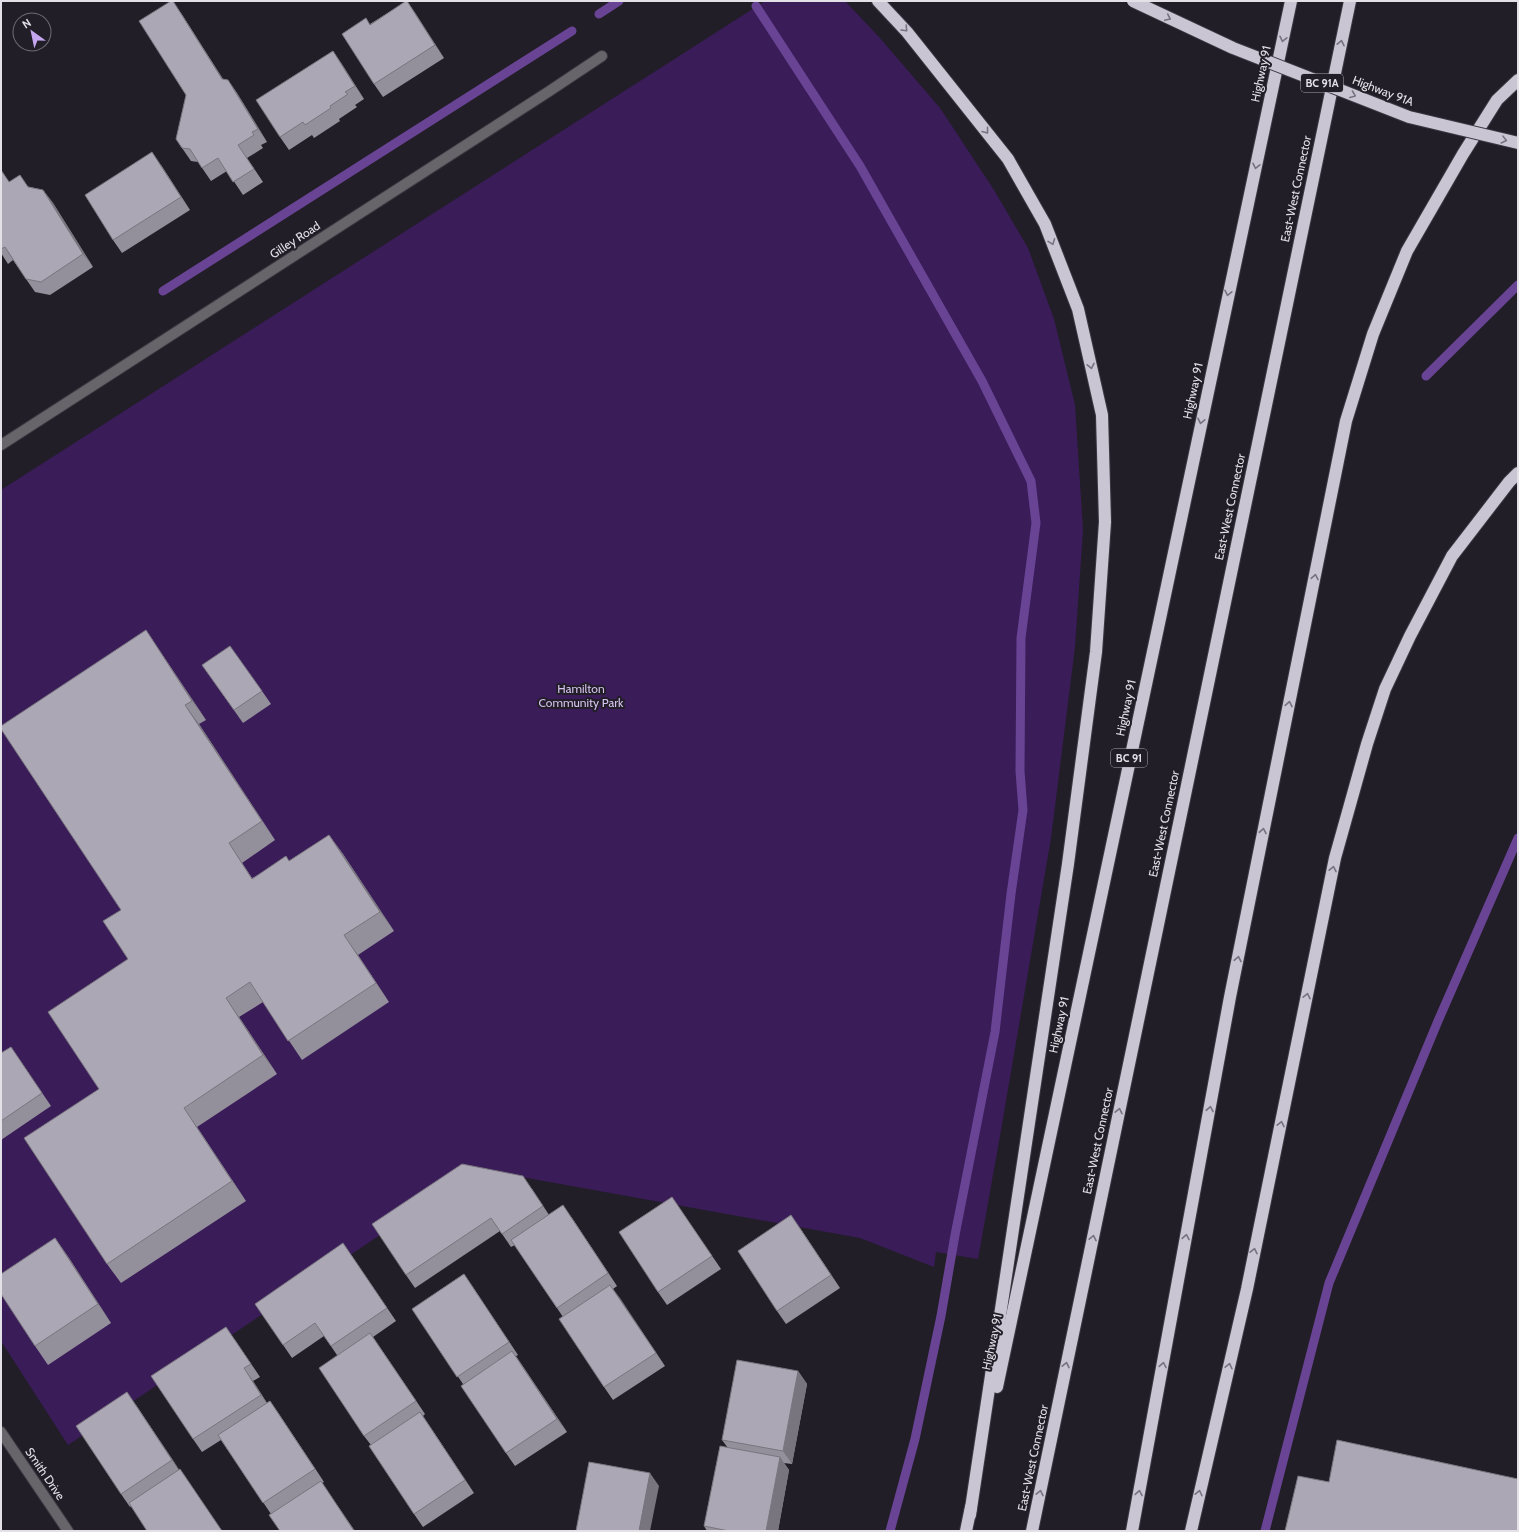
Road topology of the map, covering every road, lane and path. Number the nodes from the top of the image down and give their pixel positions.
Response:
1 (878, 1) edge
2 (1133, 1) edge
3 (1291, 1) edge
4 (1350, 1) edge
5 (602, 56) dead end
6 (1518, 80) edge
7 (1518, 143) edge
8 (1, 445) edge
9 (1518, 473) edge
10 (1, 1432) edge
11 (970, 1515) junction
12 (68, 1531) edge
13 (966, 1531) edge
14 (1032, 1531) edge
15 (1132, 1531) edge
16 (1190, 1531) edge

1 -> 11 highway
2 -> 7 highway, Highway 91A / BC 91A, bridge
3 -> 11 highway, Highway 91 / BC 91
14 -> 4 highway, East-West Connector
5 - 8 street, Gilley Road
15 -> 6 highway
16 -> 9 highway
10 - 12 street, Smith Drive
11 - 13 highway, BC 91

